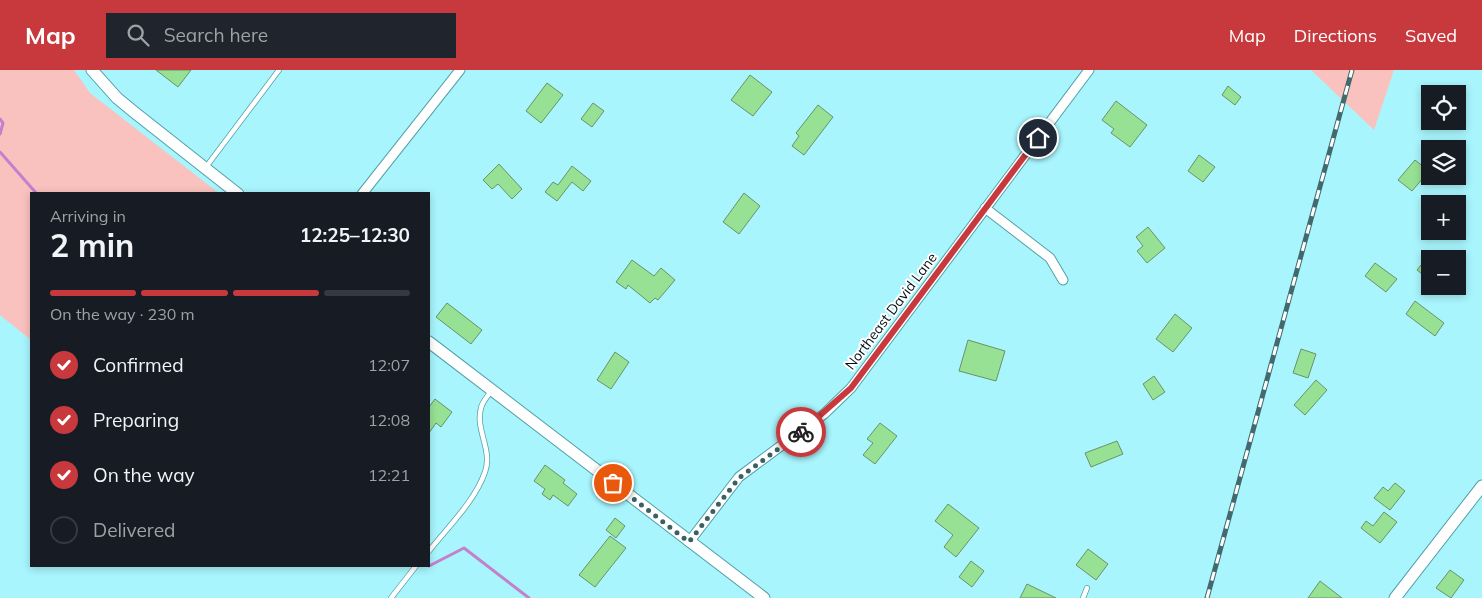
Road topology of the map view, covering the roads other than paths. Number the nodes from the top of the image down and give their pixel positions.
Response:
1 (92, 70) edge
2 (279, 70) edge
3 (460, 70) edge
4 (1089, 70) edge
5 (205, 168) junction
6 (235, 192) edge
7 (364, 192) edge
8 (985, 208) junction
9 (1063, 280) dead end
10 (430, 343) edge
11 (492, 390) junction
12 (1482, 486) edge
13 (689, 542) junction
14 (430, 549) edge
15 (415, 567) edge
16 (1086, 588) dead end
17 (391, 598) edge
18 (764, 598) edge
19 (1083, 598) edge
20 (1395, 598) edge

1 - 5 street
2 - 5 lane
3 - 7 street
4 - 8 street, Northeast David Lane
5 - 6 street
8 - 9 street
8 - 13 street, Northeast David Lane
10 - 11 street
11 - 13 street
11 - 14 lane
12 - 20 street
13 - 18 street
15 - 17 lane
16 - 19 lane

